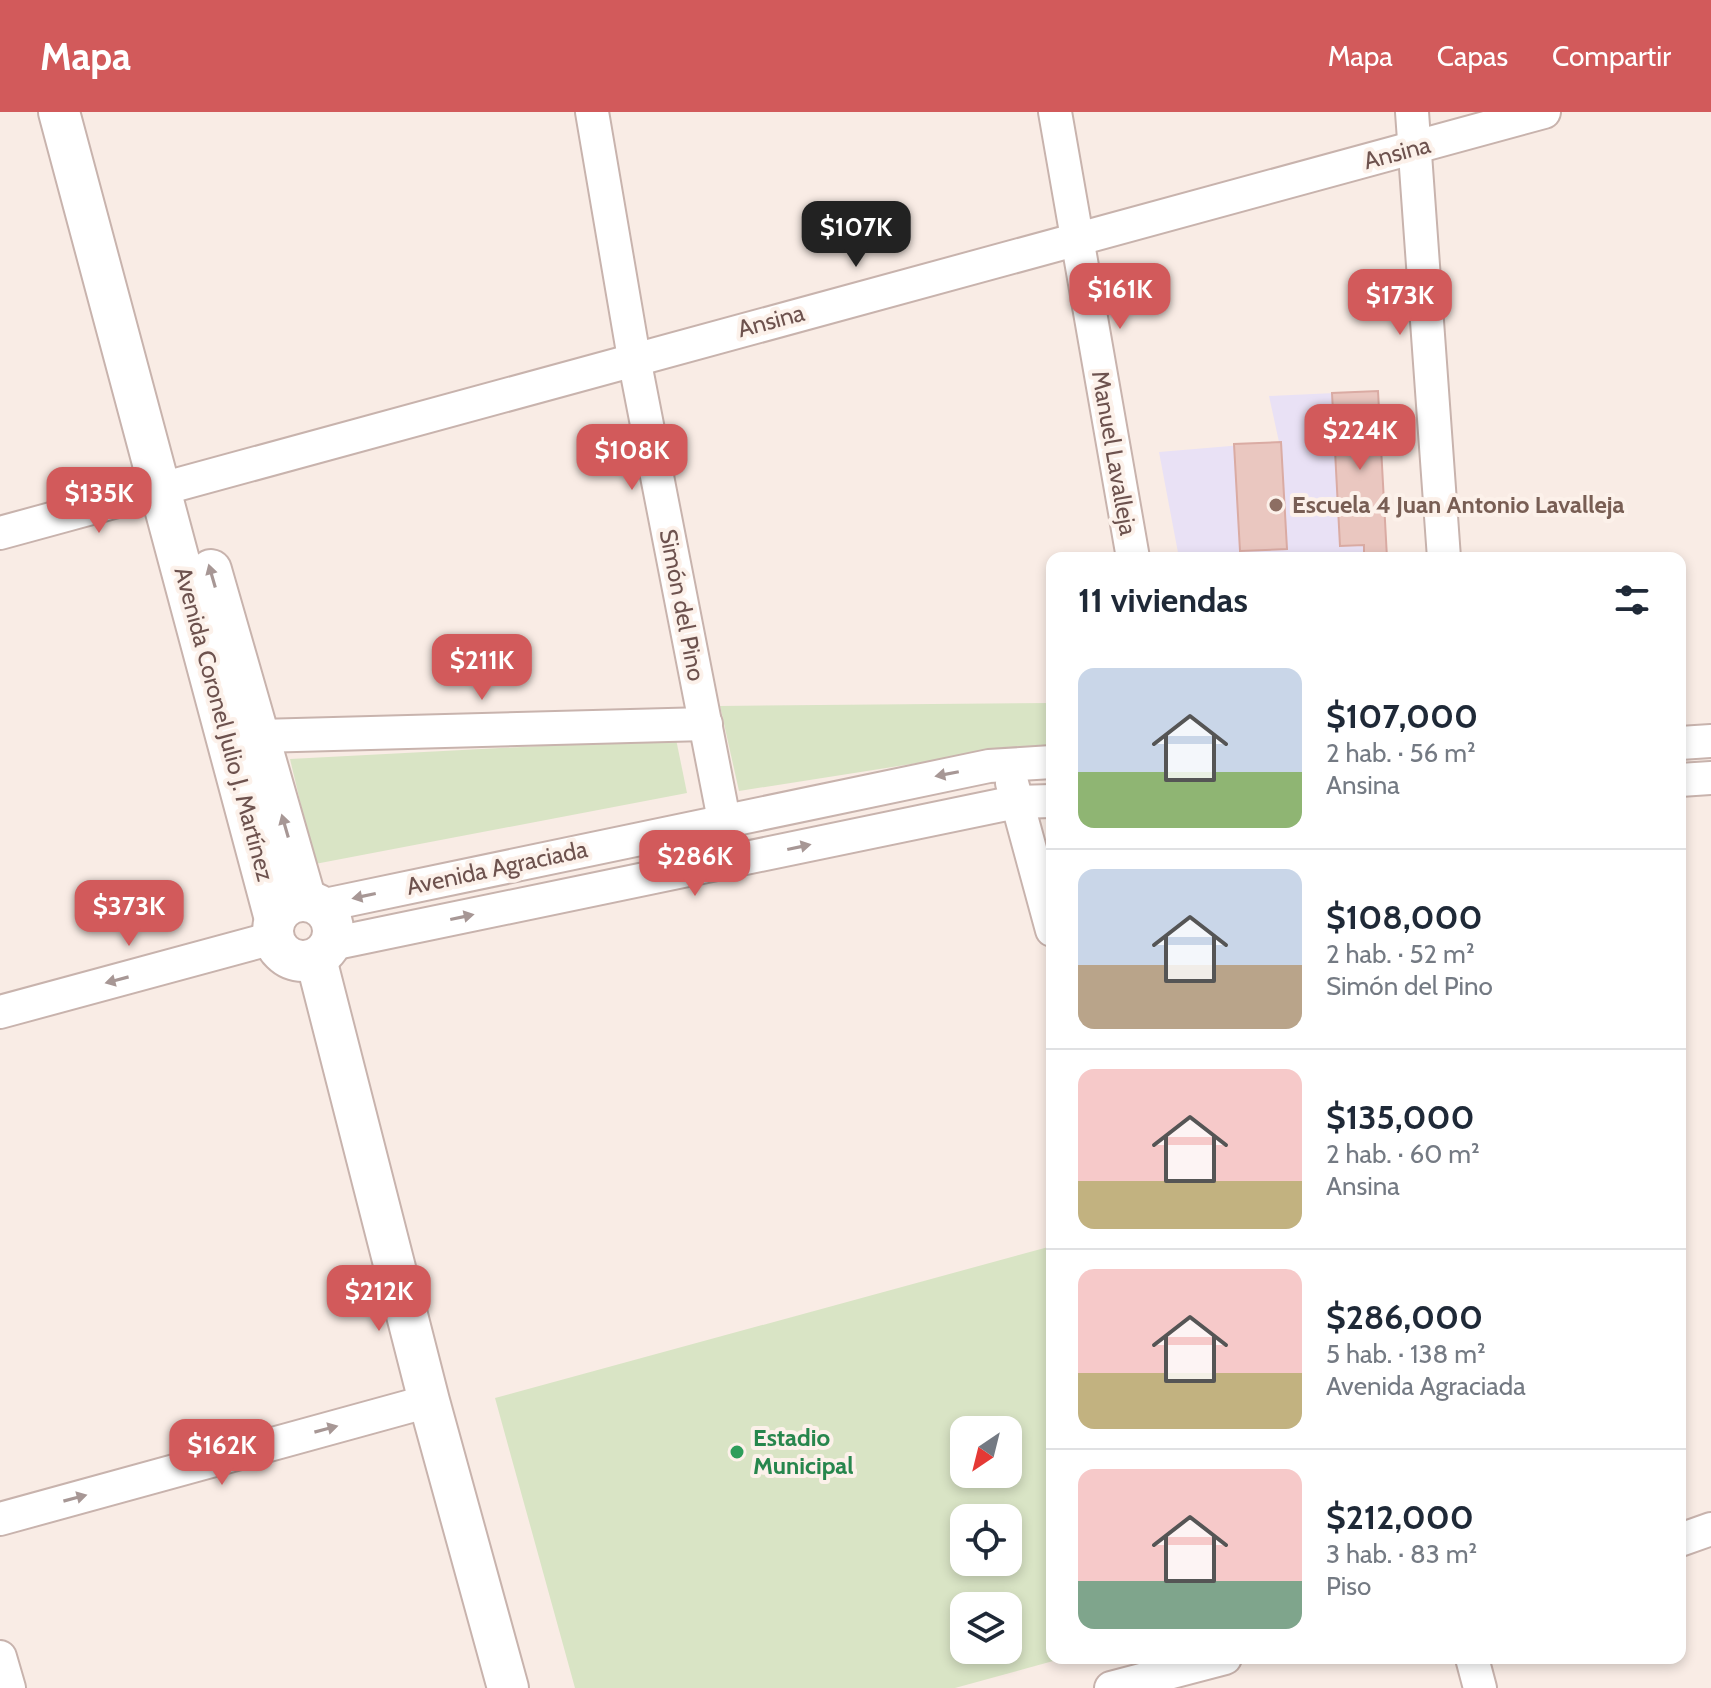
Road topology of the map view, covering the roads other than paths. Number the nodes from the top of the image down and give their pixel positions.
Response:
1 (59, 112) edge
2 (84, 112) edge
3 (592, 112) edge
4 (1055, 112) edge
5 (1412, 112) edge
6 (1544, 112) edge
7 (1415, 148) junction
8 (1075, 239) junction
9 (634, 358) junction
10 (174, 486) junction
11 (0, 533) edge
12 (1132, 552) edge
13 (1444, 552) edge
14 (706, 724) junction
15 (259, 736) junction
16 (1711, 741) edge
17 (1686, 743) edge
18 (1046, 762) edge
19 (1006, 763) junction
20 (1711, 778) edge
21 (1686, 780) edge
22 (1046, 801) edge
23 (1016, 802) junction
24 (724, 819) junction
25 (732, 861) junction
26 (1046, 909) edge
27 (293, 916) junction
28 (324, 952) junction
29 (0, 1012) edge
30 (429, 1401) junction
31 (0, 1519) edge
32 (1711, 1529) edge
33 (1686, 1538) edge
34 (0, 1657) edge
35 (1202, 1664) edge
36 (1474, 1664) edge
37 (9, 1688) edge
38 (508, 1688) edge
39 (1111, 1688) edge
40 (1480, 1688) edge

1 - 10 street, Avenida Coronel Julio J. Martínez
2 - 10 street, Avenida Coronel Julio J. Martínez
3 - 9 street, Simón del Pino
4 - 8 street, Manuel Lavalleja
5 - 7 street
6 - 7 street, Ansina
7 - 8 street, Ansina
7 - 13 street
8 - 9 street, Ansina
8 - 12 street, Manuel Lavalleja
9 - 10 street, Ansina
9 - 14 street, Simón del Pino
10 - 11 street, Ansina
15 -> 10 street, Avenida Coronel Julio J. Martínez
10 - 27 street, Avenida Coronel Julio J. Martínez
14 - 15 street
14 - 24 street, Simón del Pino
27 -> 15 street, Avenida Coronel Julio J. Martínez
16 - 17 street
18 - 19 street, Avenida Agraciada
19 - 23 street
19 -> 24 street, Avenida Agraciada
20 - 21 street
22 - 23 street, Avenida Agraciada
25 -> 23 street, Avenida Agraciada
23 - 26 street
24 - 25 street, Simón del Pino
24 -> 27 street, Avenida Agraciada
28 -> 25 street, Avenida Agraciada
27 - 28 street
27 - 28 street
27 -> 29 street, Avenida Agraciada
28 - 30 street
31 -> 30 street
30 - 38 street
32 - 33 street
34 - 37 street
35 - 39 street
36 - 40 street

